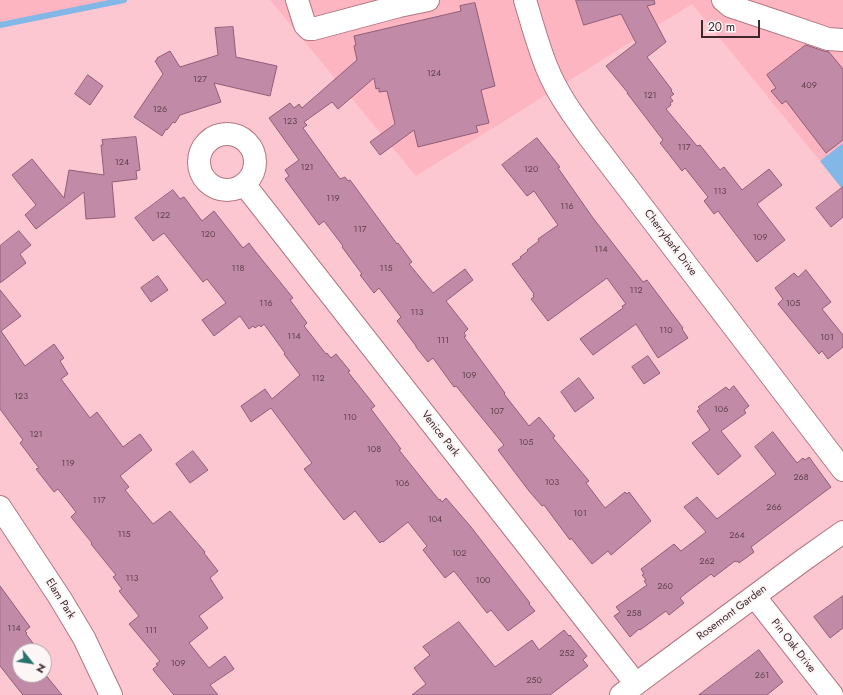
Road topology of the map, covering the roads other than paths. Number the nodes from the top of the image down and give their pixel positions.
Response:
1 (297, 0) edge
2 (428, 0) edge
3 (525, 0) edge
4 (732, 2) edge
5 (398, 3) edge
6 (843, 40) edge
7 (244, 184) dead end
8 (843, 470) edge
9 (0, 507) edge
10 (843, 532) edge
11 (755, 596) junction
12 (629, 689) edge
13 (111, 695) edge
14 (832, 695) edge

1 - 5 street
2 - 5 street
3 - 8 street, Cherrybark Drive
4 - 6 street
7 - 12 street, Venice Park
9 - 13 street, Elam Park
10 - 11 street, Rosemont Garden
11 - 12 street, Rosemont Garden
11 - 14 street, Pin Oak Drive

